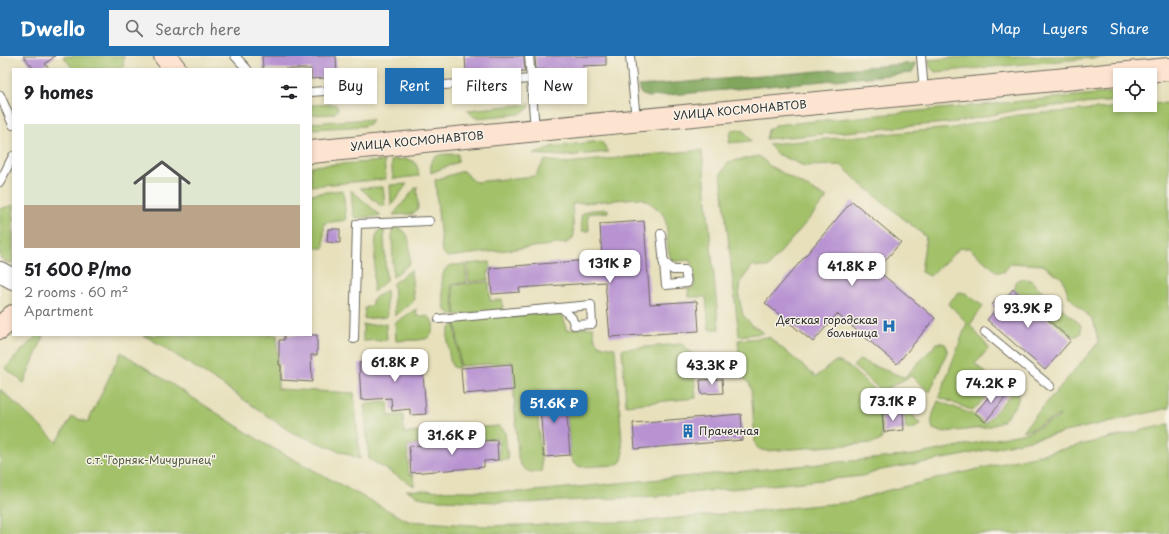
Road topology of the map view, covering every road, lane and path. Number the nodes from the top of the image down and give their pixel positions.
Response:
1 (165, 56) edge
2 (235, 56) edge
3 (529, 56) edge
4 (630, 56) edge
5 (921, 56) edge
6 (174, 68) edge
7 (245, 68) edge
8 (530, 68) edge
9 (1169, 69) edge
10 (529, 79) edge
11 (444, 85) edge
12 (324, 91) edge
13 (312, 92) edge
14 (924, 93) junction
15 (0, 95) edge
16 (533, 104) edge
17 (636, 120) junction
18 (12, 123) edge
19 (535, 130) junction
20 (312, 152) edge
21 (12, 158) edge
22 (0, 182) edge
23 (430, 220) dead end
24 (661, 234) dead end
25 (664, 261) dead end
26 (0, 272) edge
27 (12, 278) edge
28 (562, 308) dead end
29 (12, 317) edge
30 (439, 319) dead end
31 (0, 328) edge
32 (985, 332) dead end
33 (354, 339) dead end
34 (1050, 386) dead end

1 - 6 main road
2 - 7 lane
3 - 8 lane
4 - 17 lane
5 - 14 lane
9 - 14 main road, УЛИЦА КОСМОНАВТОВ
10 - 11 lane
12 - 13 lane
14 - 17 main road, УЛИЦА КОСМОНАВТОВ
15 - 18 lane
16 - 19 lane
17 - 19 main road, УЛИЦА КОСМОНАВТОВ
19 - 20 main road, УЛИЦА КОСМОНАВТОВ
21 - 22 lane
23 - 33 lane
24 - 25 lane
26 - 27 street
28 - 30 lane
29 - 31 main road
32 - 34 lane

